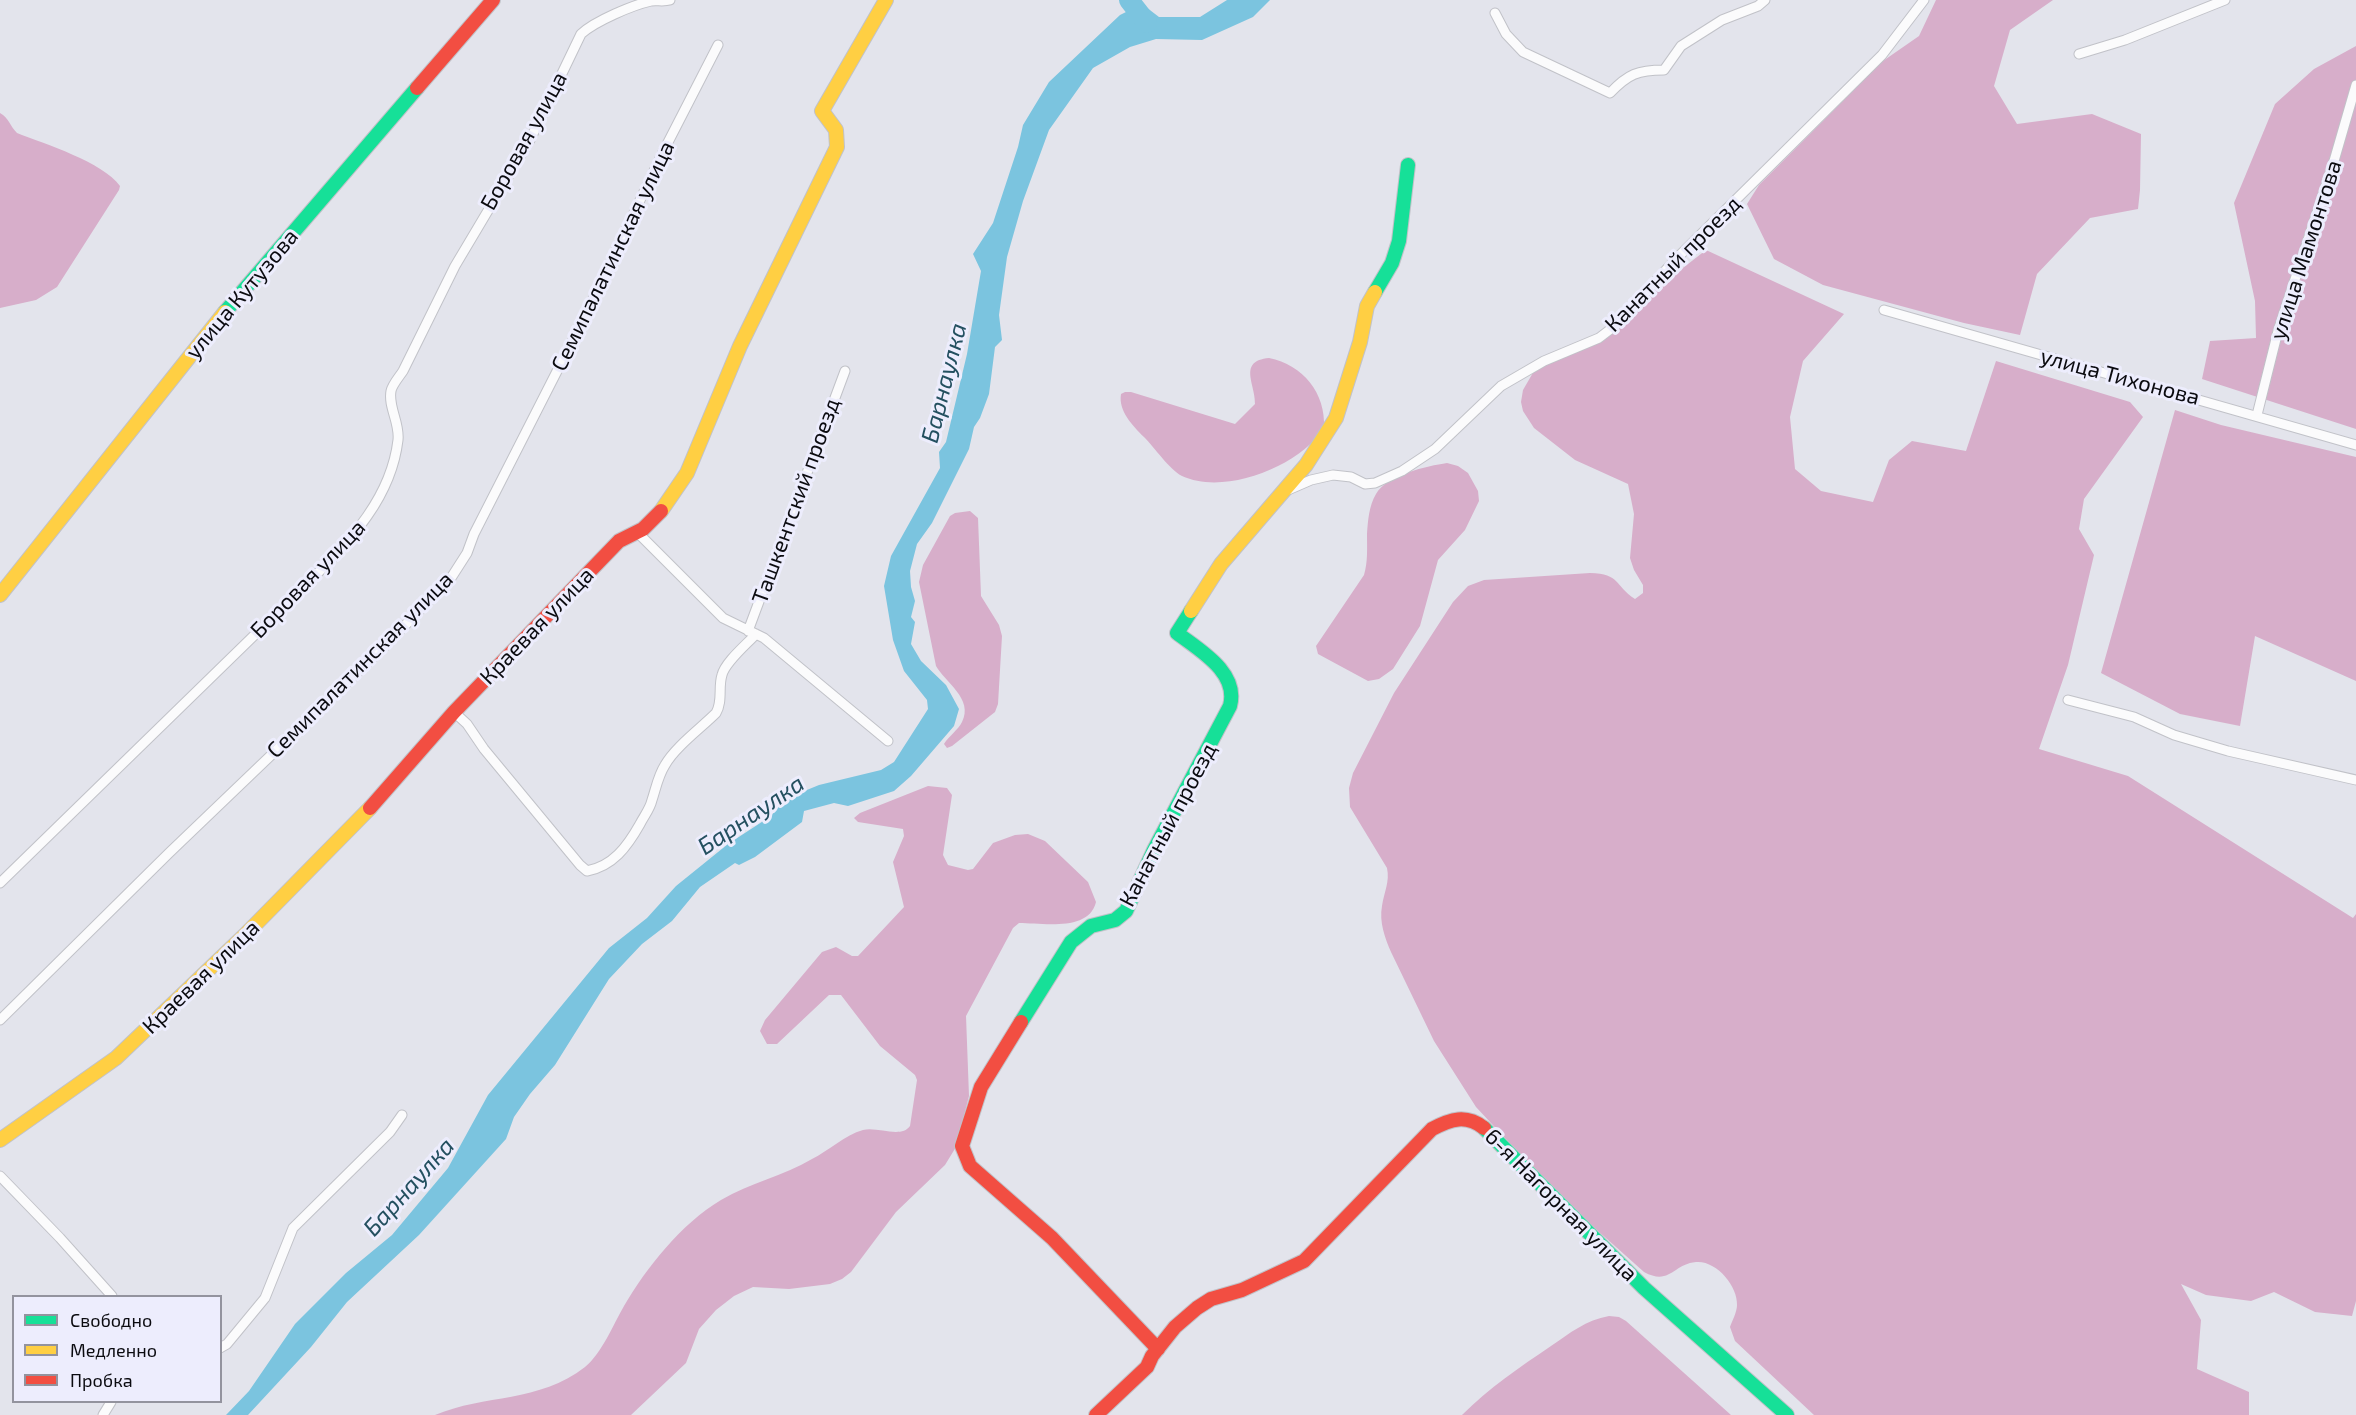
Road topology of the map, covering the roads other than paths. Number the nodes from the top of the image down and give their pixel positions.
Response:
1 (493, 0) edge
2 (669, 0) edge
3 (886, 0) edge
4 (1766, 0) edge
5 (1924, 0) edge
6 (2225, 0) edge
7 (1495, 13) dead end
8 (718, 45) dead end
9 (2079, 54) dead end
10 (2356, 85) edge
11 (1408, 165) dead end
12 (1884, 310) dead end
13 (845, 371) dead end
14 (2258, 415) junction
15 (2356, 445) edge
16 (1282, 492) junction
17 (637, 532) junction
18 (0, 595) edge
19 (752, 632) junction
20 (2068, 700) dead end
21 (454, 712) junction
22 (888, 741) dead end
23 (2356, 780) edge
24 (0, 884) edge
25 (0, 1020) edge
26 (402, 1115) dead end
27 (0, 1140) edge
28 (0, 1176) edge
29 (111, 1295) edge
30 (222, 1347) edge
31 (1158, 1349) junction
32 (1096, 1415) edge
33 (1787, 1415) edge

1 - 18 street, улица Кутузова
2 - 24 street, Боровая улица
3 - 17 street, Краевая улица
4 - 7 street
5 - 16 street, Канатный проезд
6 - 9 street
8 - 25 street, Семипалатинская улица
10 - 14 street, улица Мамонтова
11 - 16 street, Канатный проезд
12 - 14 street, улица Тихонова
13 - 19 street, Ташкентский проезд
14 - 15 street, улица Тихонова
16 - 31 street, Канатный проезд
17 - 19 street
17 - 21 street, Краевая улица
19 - 21 street, Ташкентский проезд
19 - 22 street
20 - 23 street
21 - 27 street, Краевая улица
26 - 30 street
28 - 29 street
31 - 32 street
31 - 33 street, 6-я Нагорная улица

